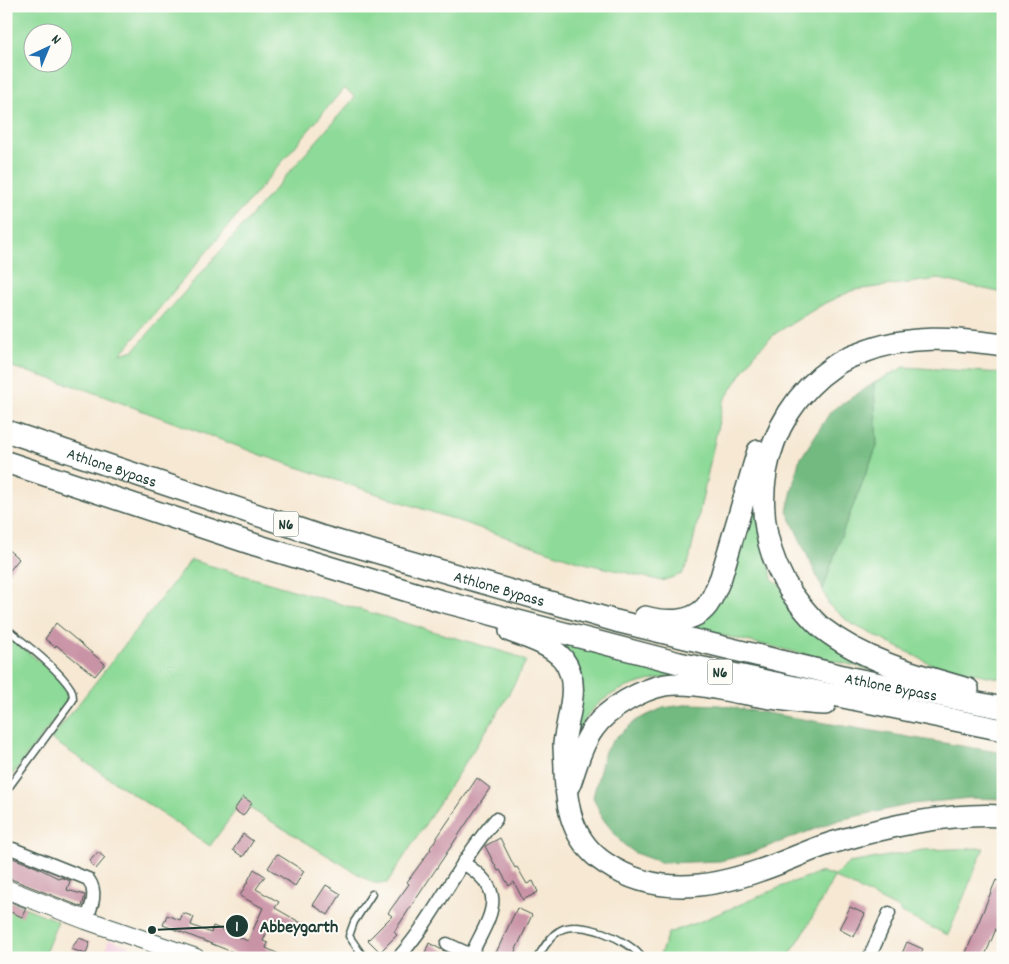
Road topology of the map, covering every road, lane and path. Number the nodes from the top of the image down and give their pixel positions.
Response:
1 (1003, 331) edge
2 (1003, 346) edge
3 (6, 431) edge
4 (6, 462) edge
5 (441, 601) junction
6 (568, 607) junction
7 (6, 628) edge
8 (1003, 699) edge
9 (899, 708) junction
10 (1003, 708) edge
11 (1003, 730) edge
12 (6, 791) edge
13 (566, 799) junction
14 (1003, 816) edge
15 (496, 819) dead end
16 (13, 849) dead end
17 (463, 863) junction
18 (6, 889) edge
19 (372, 894) dead end
20 (890, 913) dead end
21 (86, 920) junction
22 (448, 944) dead end
23 (470, 956) edge
24 (196, 958) edge
25 (364, 958) edge
26 (398, 958) edge
27 (537, 958) edge
28 (642, 958) edge
29 (869, 958) edge

1 - 6 highway
2 - 8 highway
3 - 6 highway, Athlone Bypass / N6
4 - 5 highway, Athlone Bypass / N6
5 - 9 highway, Athlone Bypass / N6
5 - 13 highway
6 - 10 highway, Athlone Bypass / N6
7 - 12 lane
9 - 11 highway, Athlone Bypass / N6
9 - 13 highway
13 - 14 highway
15 - 17 street
16 - 21 street
17 - 23 street
17 - 26 street
18 - 21 main road
19 - 25 lane
20 - 29 street
21 - 24 main road
22 - 23 street
27 - 28 lane

